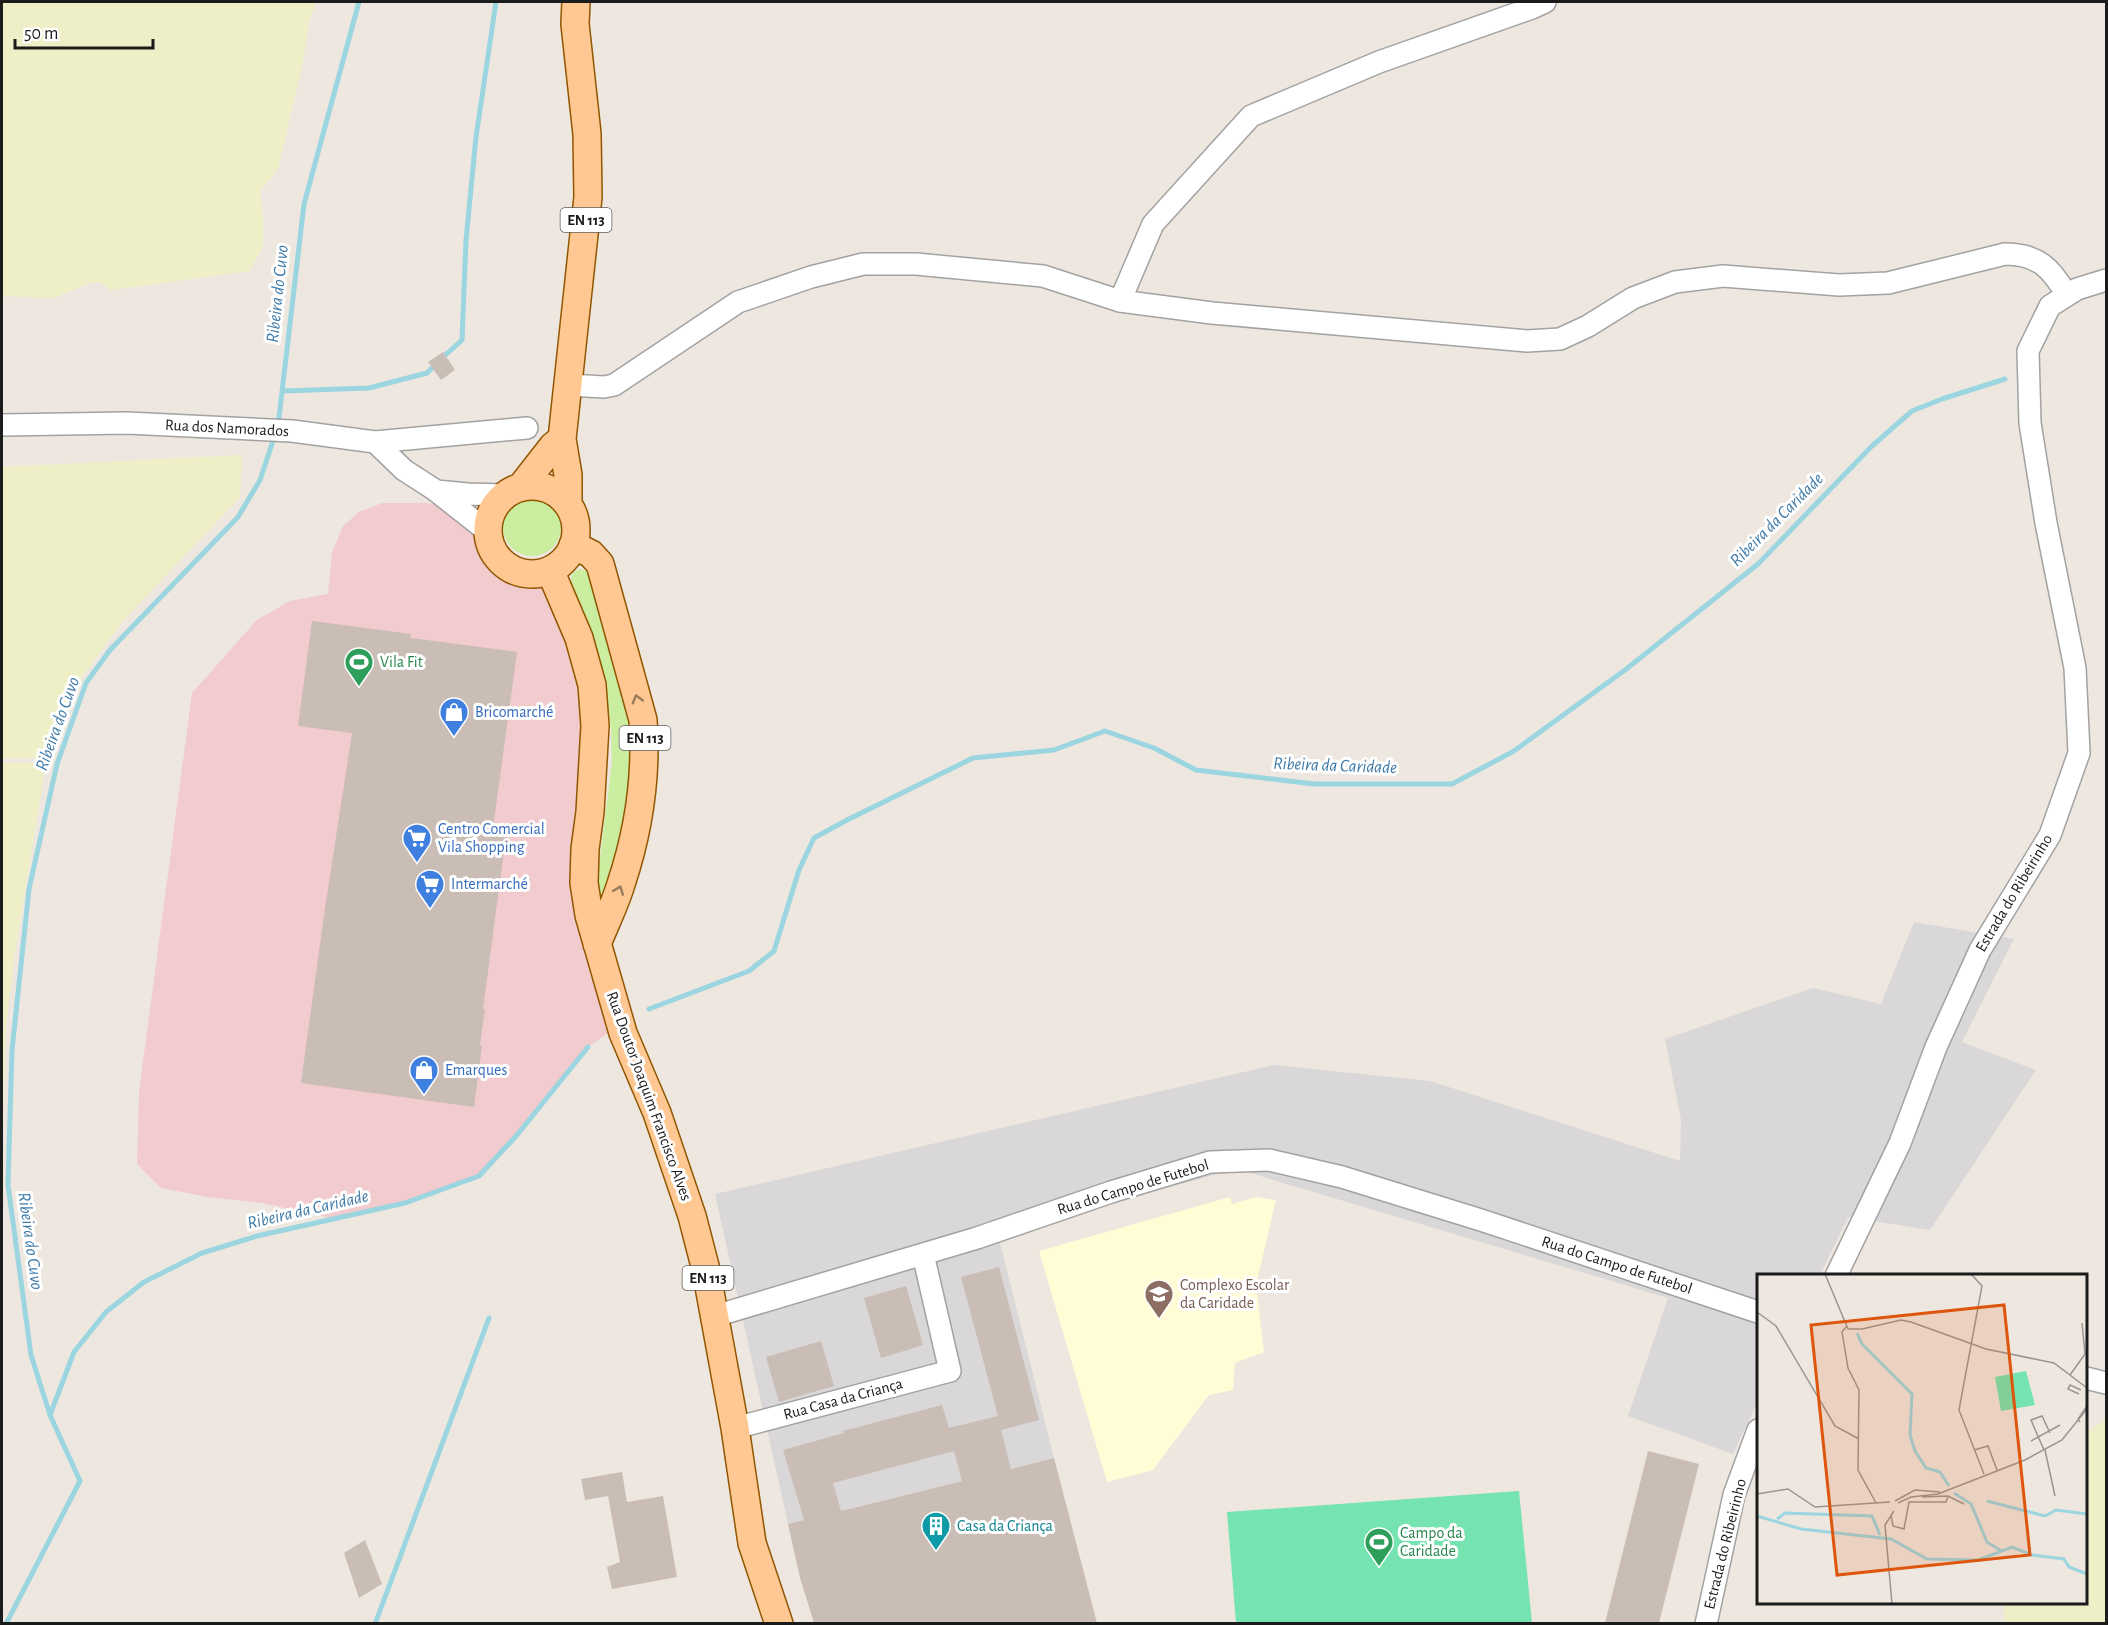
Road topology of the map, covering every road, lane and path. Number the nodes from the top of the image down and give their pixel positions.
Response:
1 (576, 2) edge
2 (1545, 2) edge
3 (2106, 280) edge
4 (2067, 295) junction
5 (1120, 301) junction
6 (569, 386) junction
7 (2, 425) edge
8 (527, 428) dead end
9 (562, 439) junction
10 (375, 442) junction
11 (435, 490) junction
12 (513, 491) junction
13 (568, 504) junction
14 (487, 531) junction
15 (573, 545) junction
16 (550, 570) junction
17 (597, 944) junction
18 (923, 1254) junction
19 (1836, 1274) edge
20 (1757, 1312) edge
21 (715, 1316) junction
22 (2087, 1378) edge
23 (2106, 1383) edge
24 (735, 1428) junction
25 (1757, 1433) edge
26 (779, 1623) edge
27 (1706, 1623) edge

1 - 6 main road, EN 113
2 - 5 street
3 - 4 street, Estrada do Ribeirinho
4 - 5 street
4 - 19 street, Estrada do Ribeirinho
5 - 6 street
6 - 9 main road, EN 113
7 - 10 street, Rua dos Namorados
8 - 10 street, Rua dos Namorados
9 - 12 main road
9 - 13 main road, EN 113
10 - 11 street
11 - 12 street
11 - 14 street
12 - 13 main road
12 - 14 main road
13 - 15 main road, EN 113
14 - 16 main road
15 - 16 main road
17 -> 15 main road, EN 113
16 - 17 main road, Rua Doutor Joaquim Francisco Alves / EN 113
17 - 21 main road, Rua Doutor Joaquim Francisco Alves / EN 113
18 - 20 street, Rua do Campo de Futebol
18 - 21 street, Rua do Campo de Futebol
18 - 24 street, Rua Casa da Criança
21 - 24 main road, Rua Doutor Joaquim Francisco Alves / EN 113
22 - 23 street
24 - 26 main road, Rua Doutor Joaquim Francisco Alves / EN 113
25 - 27 street, Estrada do Ribeirinho

